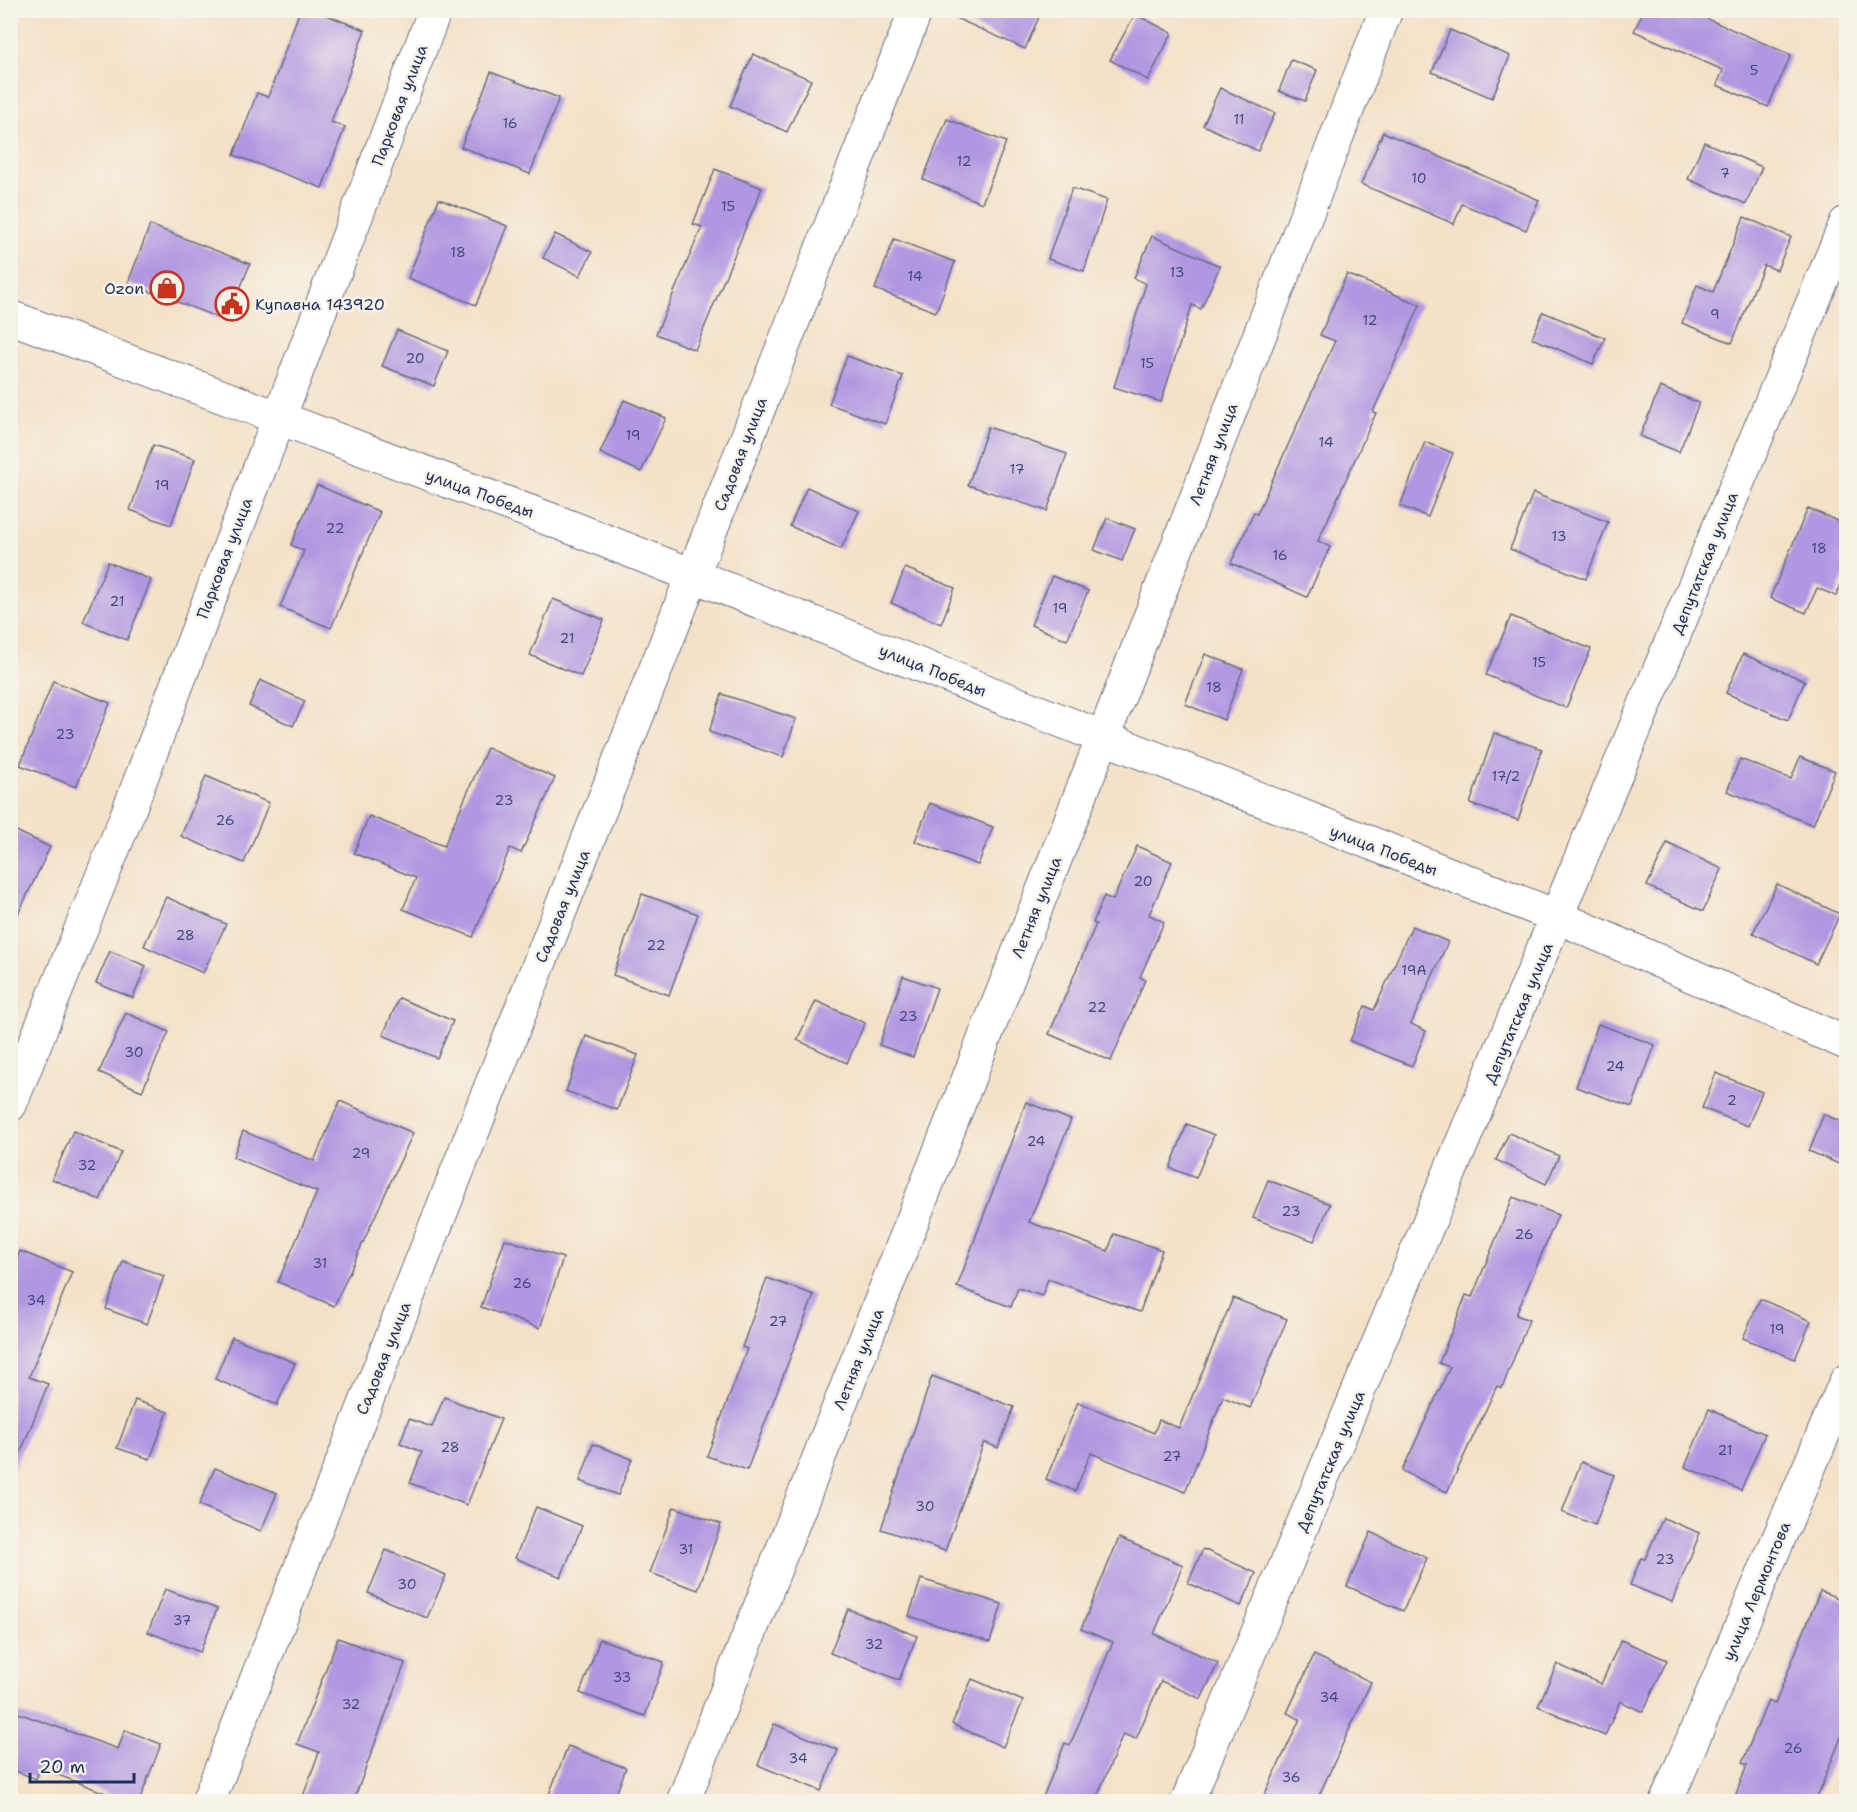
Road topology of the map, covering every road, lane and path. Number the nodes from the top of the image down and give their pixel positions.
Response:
1 (435, 10) edge
2 (916, 10) edge
3 (1386, 10) edge
4 (1846, 223) edge
5 (10, 317) edge
6 (278, 418) junction
7 (693, 575) junction
8 (1103, 738) junction
9 (1558, 917) junction
10 (1846, 1043) edge
11 (10, 1105) edge
12 (1846, 1381) edge
13 (208, 1802) edge
14 (683, 1802) edge
15 (1187, 1802) edge
16 (1666, 1802) edge

1 - 6 street, Парковая улица
2 - 7 street, Садовая улица
3 - 8 street, Летняя улица
4 - 9 street, Депутатская улица
5 - 6 street, улица Победы
6 - 7 street, улица Победы
6 - 11 street, Парковая улица
7 - 8 street, улица Победы
7 - 13 street, Садовая улица
8 - 9 street, улица Победы
8 - 14 street, Летняя улица
9 - 10 street, улица Победы
9 - 15 street, Депутатская улица
12 - 16 street, улица Лермонтова

